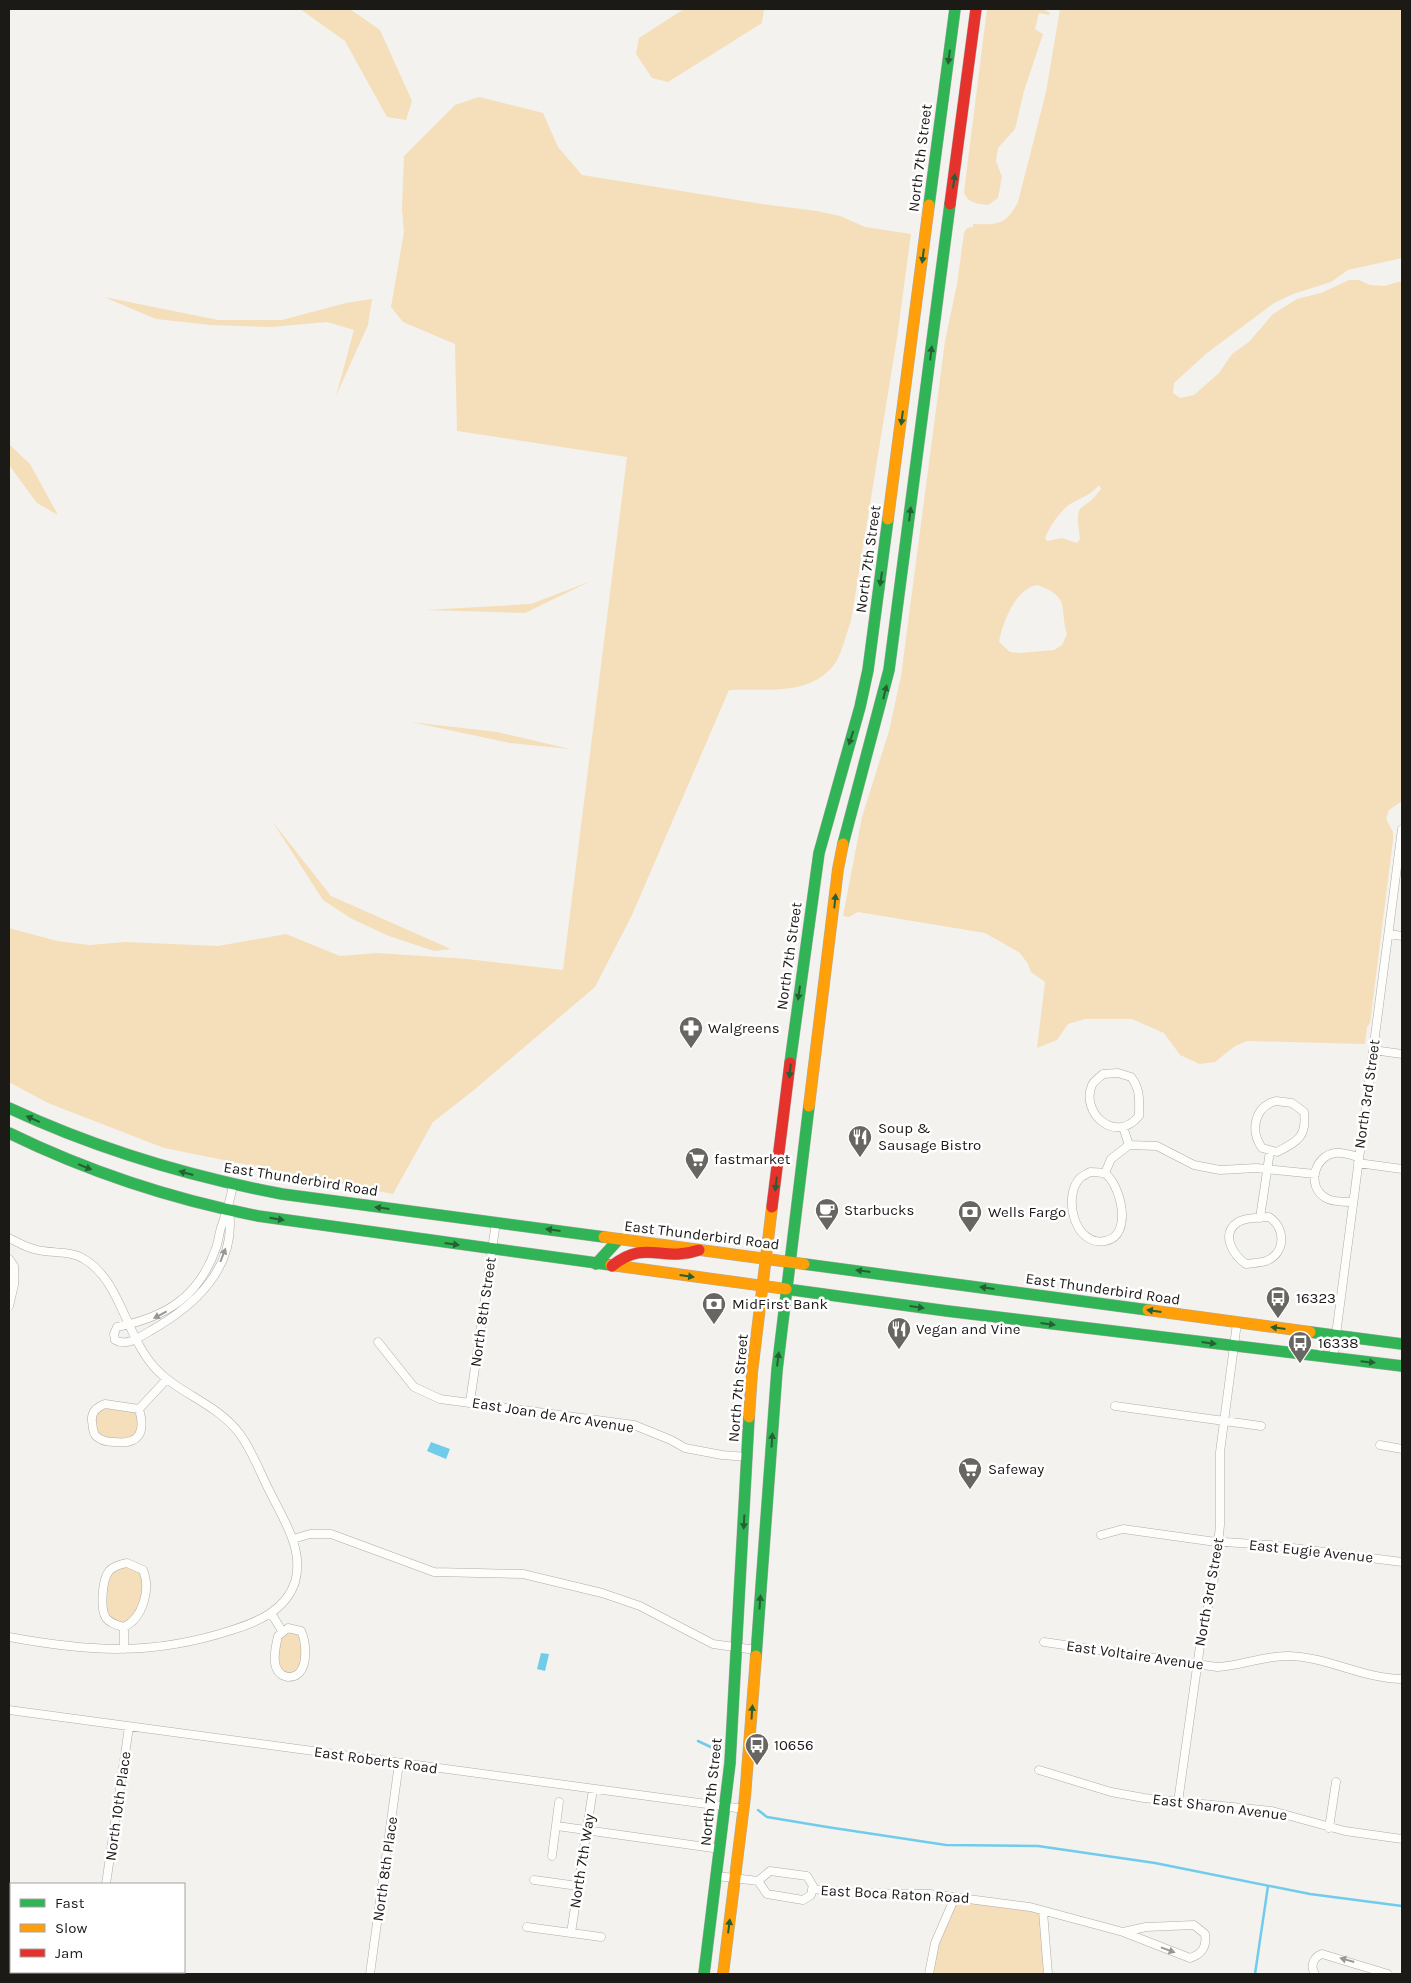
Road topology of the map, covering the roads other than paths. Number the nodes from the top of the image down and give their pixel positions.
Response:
1 (955, 9) edge
2 (976, 9) edge
3 (1402, 830) edge
4 (1389, 934) junction
5 (1402, 936) edge
6 (1373, 1050) junction
7 (1402, 1054) edge
8 (9, 1108) edge
9 (1122, 1127) junction
10 (9, 1133) edge
11 (1129, 1145) junction
12 (1270, 1151) junction
13 (1358, 1160) junction
14 (1267, 1169) junction
15 (1402, 1169) edge
16 (1105, 1174) junction
17 (1315, 1174) junction
18 (233, 1185) junction
19 (1353, 1202) junction
20 (229, 1211) junction
21 (1260, 1218) junction
22 (496, 1222) junction
23 (619, 1239) junction
24 (10, 1241) edge
25 (703, 1249) junction
26 (492, 1250) junction
27 (766, 1258) junction
28 (9, 1259) edge
29 (790, 1262) junction
30 (596, 1264) junction
31 (612, 1266) junction
32 (763, 1286) junction
33 (787, 1289) junction
34 (9, 1306) edge
35 (1236, 1323) junction
36 (128, 1325) junction
37 (1336, 1335) junction
38 (136, 1339) junction
39 (378, 1342) dead end
40 (1402, 1344) edge
41 (1234, 1346) junction
42 (1333, 1358) junction
43 (1402, 1366) edge
44 (166, 1379) junction
45 (470, 1402) junction
46 (1115, 1406) dead end
47 (139, 1410) junction
48 (1224, 1421) junction
49 (1261, 1426) dead end
50 (1380, 1445) dead end
51 (1402, 1449) edge
52 (748, 1457) junction
53 (1101, 1535) dead end
54 (293, 1539) junction
55 (1219, 1542) junction
56 (1402, 1562) edge
57 (271, 1613) junction
58 (124, 1627) junction
59 (282, 1631) junction
60 (9, 1636) edge
61 (1044, 1642) dead end
62 (124, 1649) junction
63 (736, 1649) junction
64 (756, 1650) junction
65 (1198, 1663) junction
66 (1402, 1679) edge
67 (9, 1710) edge
68 (129, 1727) junction
69 (399, 1763) junction
70 (1040, 1770) dead end
71 (1336, 1782) dead end
72 (593, 1789) junction
73 (559, 1802) dead end
74 (1178, 1802) junction
75 (725, 1807) junction
76 (744, 1809) junction
77 (557, 1826) junction
78 (1330, 1828) junction
79 (586, 1831) junction
80 (1402, 1840) edge
81 (720, 1849) junction
82 (552, 1856) dead end
83 (717, 1876) junction
84 (735, 1878) junction
85 (534, 1880) dead end
86 (758, 1881) junction
87 (106, 1883) edge
88 (578, 1886) junction
89 (812, 1889) junction
90 (954, 1897) junction
91 (1043, 1910) junction
92 (527, 1927) dead end
93 (1123, 1932) junction
94 (570, 1933) junction
95 (601, 1937) dead end
96 (370, 1974) edge
97 (704, 1974) edge
98 (723, 1974) edge
99 (929, 1974) edge
100 (1048, 1974) edge
101 (1315, 1974) edge
102 (1388, 1974) edge

1 -> 27 main road, North 7th Street
29 -> 2 main road
3 - 4 street, North 3rd Street
4 - 5 street
4 - 6 street, North 3rd Street
6 - 7 street
6 - 13 street, North 3rd Street
18 -> 8 main road, East Thunderbird Road
9 - 9 street
9 - 11 street
10 -> 20 main road
11 - 14 street
11 - 16 street
12 - 12 street
12 - 14 street
13 - 15 street
13 - 17 street
13 - 19 street, North 3rd Street
14 - 17 street
14 - 21 street
16 - 16 street
17 - 19 street
18 - 20 street
22 -> 18 main road, East Thunderbird Road
19 - 37 street, North 3rd Street
20 -> 26 main road
20 -> 36 street
38 -> 20 street
21 - 21 street
23 -> 22 main road, East Thunderbird Road
22 - 26 street, North 8th Street
23 - 25 main road, East Thunderbird Road
23 - 30 main road
24 - 36 street
25 - 27 main road, East Thunderbird Road
25 - 31 main road
26 - 30 main road
26 - 45 street, North 8th Street
27 - 29 main road, East Thunderbird Road
27 - 32 main road, North 7th Street
28 - 34 street
29 - 33 main road
35 -> 29 main road, East Thunderbird Road
30 - 31 main road
31 -> 32 main road
32 - 33 main road
32 - 52 main road, North 7th Street
33 -> 41 main road
64 -> 33 main road
37 -> 35 main road, East Thunderbird Road
35 - 41 street, North 3rd Street
36 - 38 street
36 - 38 street
37 - 40 main road, East Thunderbird Road
37 - 42 street, North 3rd Street
38 - 44 street
39 - 45 street, East Joan de Arc Avenue
41 - 42 main road
41 - 48 street, North 3rd Street
42 -> 43 main road
44 - 47 street
44 - 54 street
45 - 52 street, East Joan de Arc Avenue
46 - 48 street
47 - 47 street
48 - 49 street
48 - 55 street, North 3rd Street
50 - 51 street
52 -> 63 main road, North 7th Street
53 - 55 street, East Eugie Avenue
54 - 57 street
54 - 63 street
55 - 56 street, East Eugie Avenue
55 - 65 street, North 3rd Street
57 - 59 street
57 - 62 street
58 - 58 street
58 - 62 street
59 - 59 street
60 - 62 street
61 - 65 street, East Voltaire Avenue
63 - 64 street
63 - 75 main road, North 7th Street
76 -> 64 main road
65 - 66 street, East Voltaire Avenue
65 - 74 street, North 3rd Street
67 - 68 street, East Roberts Road
68 - 69 street, East Roberts Road
68 - 87 street, North 10th Place
69 - 72 street, East Roberts Road
69 - 96 street, North 8th Place
70 - 74 street, East Sharon Avenue
71 - 78 street
72 - 75 street, East Roberts Road
72 - 79 street, North 7th Way
73 - 77 street
74 - 78 street, East Sharon Avenue
75 - 76 street, East Roberts Road
75 - 81 main road, North 7th Street
76 - 84 main road
77 - 79 street
77 - 82 street
78 - 80 street, East Sharon Avenue
79 - 81 street
79 - 88 street, North 7th Way
81 - 83 main road, North 7th Street
83 - 84 street, East Boca Raton Road
83 - 97 main road, North 7th Street
84 - 86 street, East Boca Raton Road
98 -> 84 main road
85 - 88 street
86 - 89 street, East Boca Raton Road
86 - 89 street, East Boca Raton Road
88 - 94 street, North 7th Way
89 - 90 street, East Boca Raton Road
90 - 91 street, East Boca Raton Road
90 - 99 street
91 - 93 street, East Boca Raton Road
91 - 100 street
92 - 94 street
93 -> 93 street, East Boca Raton Road
94 - 95 street
102 -> 101 street

